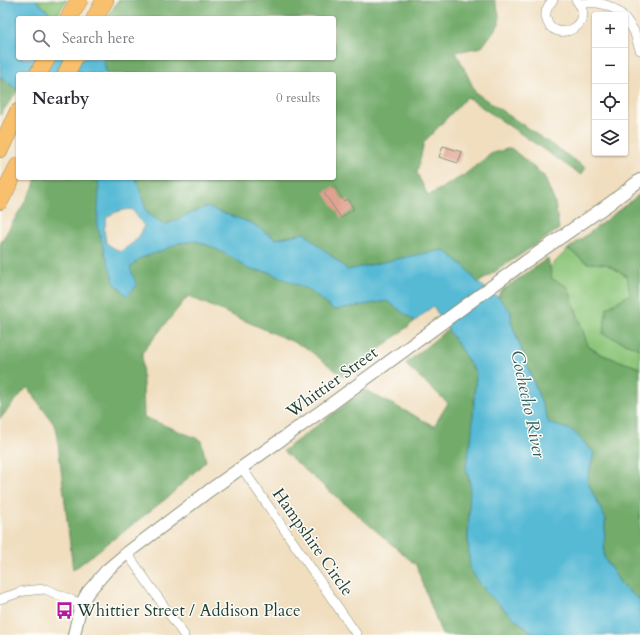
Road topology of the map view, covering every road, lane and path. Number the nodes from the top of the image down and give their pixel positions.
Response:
1 (79, 0) edge
2 (553, 0) edge
3 (577, 2) edge
4 (618, 12) edge
5 (70, 16) edge
6 (628, 22) edge
7 (640, 50) edge
8 (46, 60) edge
9 (73, 60) edge
10 (39, 72) edge
11 (67, 72) edge
12 (16, 116) edge
13 (0, 149) edge
14 (16, 170) edge
15 (640, 180) edge
16 (0, 201) edge
17 (242, 468) junction
18 (127, 553) junction
19 (0, 599) edge
20 (82, 604) junction
21 (74, 635) edge
22 (184, 635) edge
23 (357, 635) edge

1 - 5 highway
2 - 3 street
3 - 4 street
6 - 7 street
8 - 10 highway
9 - 11 highway
12 - 13 highway
14 - 16 highway
15 - 17 street, Whittier Street
17 - 18 street, Whittier Street
17 - 23 street, Hampshire Circle
18 - 20 street, Whittier Street
18 - 22 street
19 - 20 street
20 - 21 street, Whittier Street

